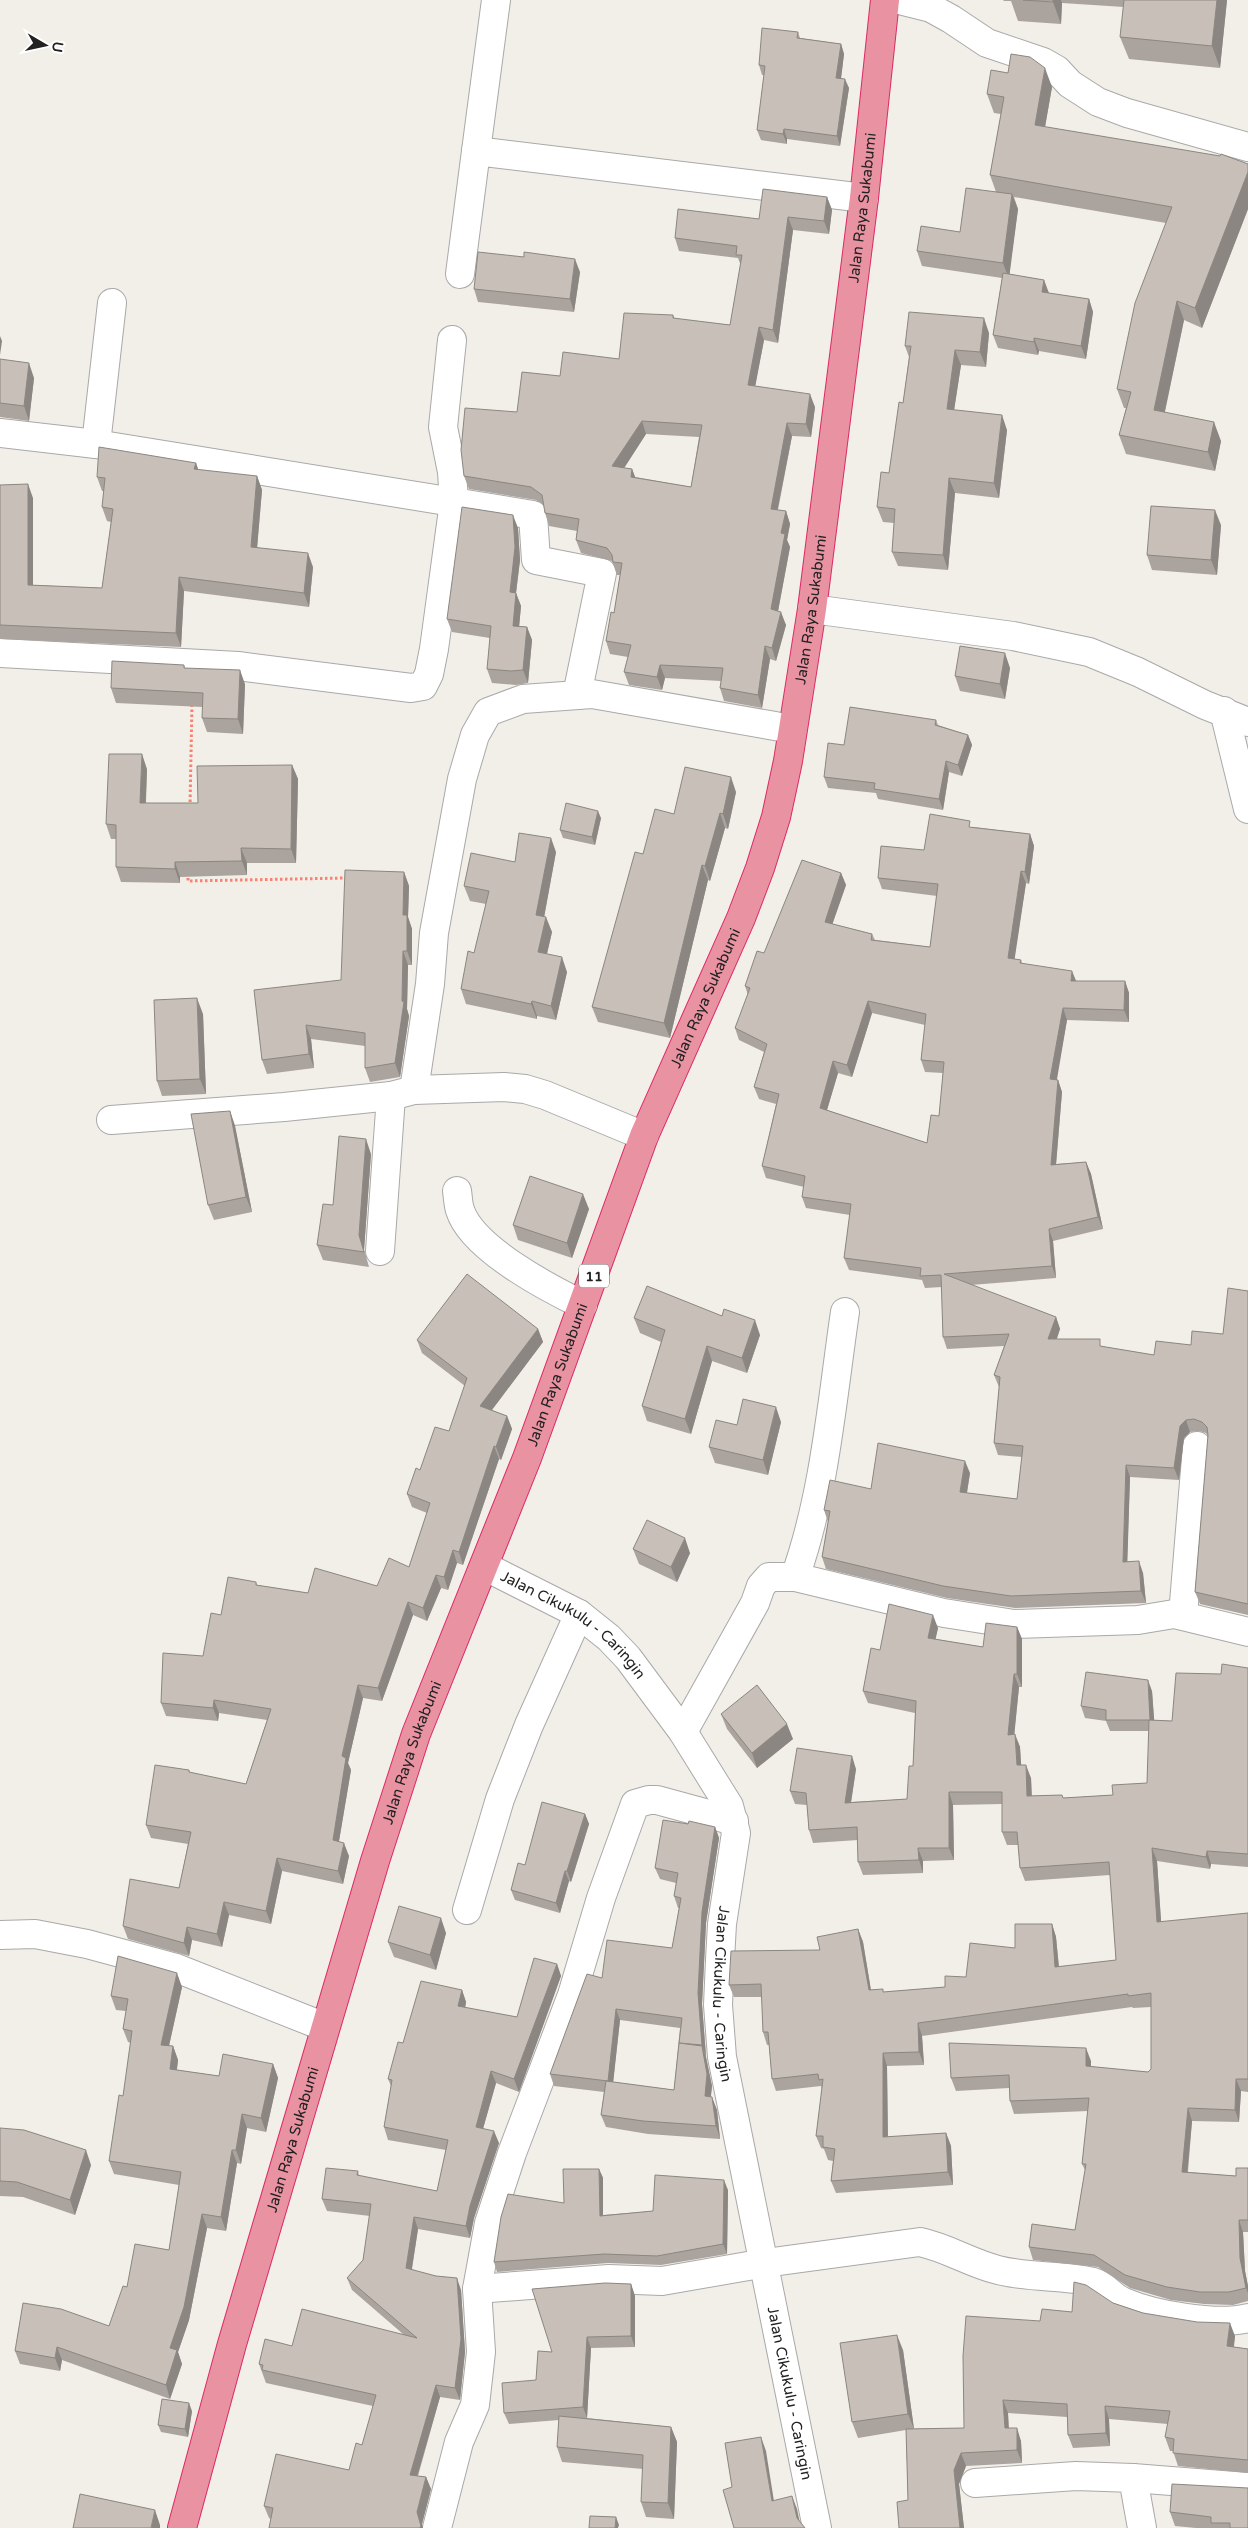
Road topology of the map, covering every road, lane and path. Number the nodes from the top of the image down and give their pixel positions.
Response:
1 (496, 0) edge
2 (885, 0) edge
3 (899, 0) edge
4 (1248, 147) edge
5 (476, 151) junction
6 (864, 198) junction
7 (460, 274) dead end
8 (112, 302) dead end
9 (452, 340) dead end
10 (0, 433) edge
11 (96, 444) junction
12 (454, 502) junction
13 (812, 609) junction
14 (0, 653) edge
15 (193, 663) junction
16 (577, 695) junction
17 (1236, 717) edge
18 (792, 729) junction
19 (1248, 809) edge
20 (190, 812) edge
21 (188, 871) edge
22 (355, 878) edge
23 (402, 1093) junction
24 (111, 1120) dead end
25 (644, 1136) junction
26 (457, 1191) dead end
27 (380, 1251) dead end
28 (582, 1306) junction
29 (845, 1312) dead end
30 (1197, 1446) dead end
31 (484, 1566) junction
32 (795, 1577) junction
33 (579, 1614) junction
34 (1184, 1615) junction
35 (1248, 1632) edge
36 (683, 1732) junction
37 (734, 1821) junction
38 (467, 1910) dead end
39 (0, 1936) edge
40 (326, 2027) junction
41 (765, 2263) junction
42 (477, 2289) junction
43 (1248, 2318) edge
44 (1133, 2478) junction
45 (975, 2483) dead end
46 (1248, 2487) edge
47 (182, 2528) edge
48 (437, 2528) edge
49 (817, 2528) edge
50 (1142, 2528) edge

1 - 5 street
2 - 6 highway, Jalan Raya Sukabumi / 11
3 - 4 street
5 - 6 street
5 - 7 street
6 - 13 highway, Jalan Raya Sukabumi / 11
8 - 11 street
9 - 12 street
10 - 11 street
11 - 12 street
12 - 15 street
12 - 16 street
13 - 17 street
13 - 18 highway, Jalan Raya Sukabumi / 11
14 - 15 street
15 - 20 path
16 - 18 street
16 - 23 street
17 - 19 street
18 - 25 highway, Jalan Raya Sukabumi / 11
21 - 22 path
23 - 24 street
23 - 25 street
23 - 27 street
25 - 28 highway, Jalan Raya Sukabumi / 11
26 - 28 street
28 - 31 highway, Jalan Raya Sukabumi / 11
29 - 32 street
30 - 34 street
31 - 33 street, Jalan Cikukulu - Caringin
31 - 40 highway, Jalan Raya Sukabumi / 11
32 - 34 street
32 - 36 street
33 - 36 street, Jalan Cikukulu - Caringin
33 - 38 street
34 - 35 street
36 - 37 street, Jalan Cikukulu - Caringin
37 - 41 street, Jalan Cikukulu - Caringin
37 - 42 street
39 - 40 street
40 - 47 highway, Jalan Raya Sukabumi / 11
41 - 42 street
41 - 43 street
41 - 49 street, Jalan Cikukulu - Caringin
42 - 48 street
44 - 45 street
44 - 46 street
44 - 50 street

